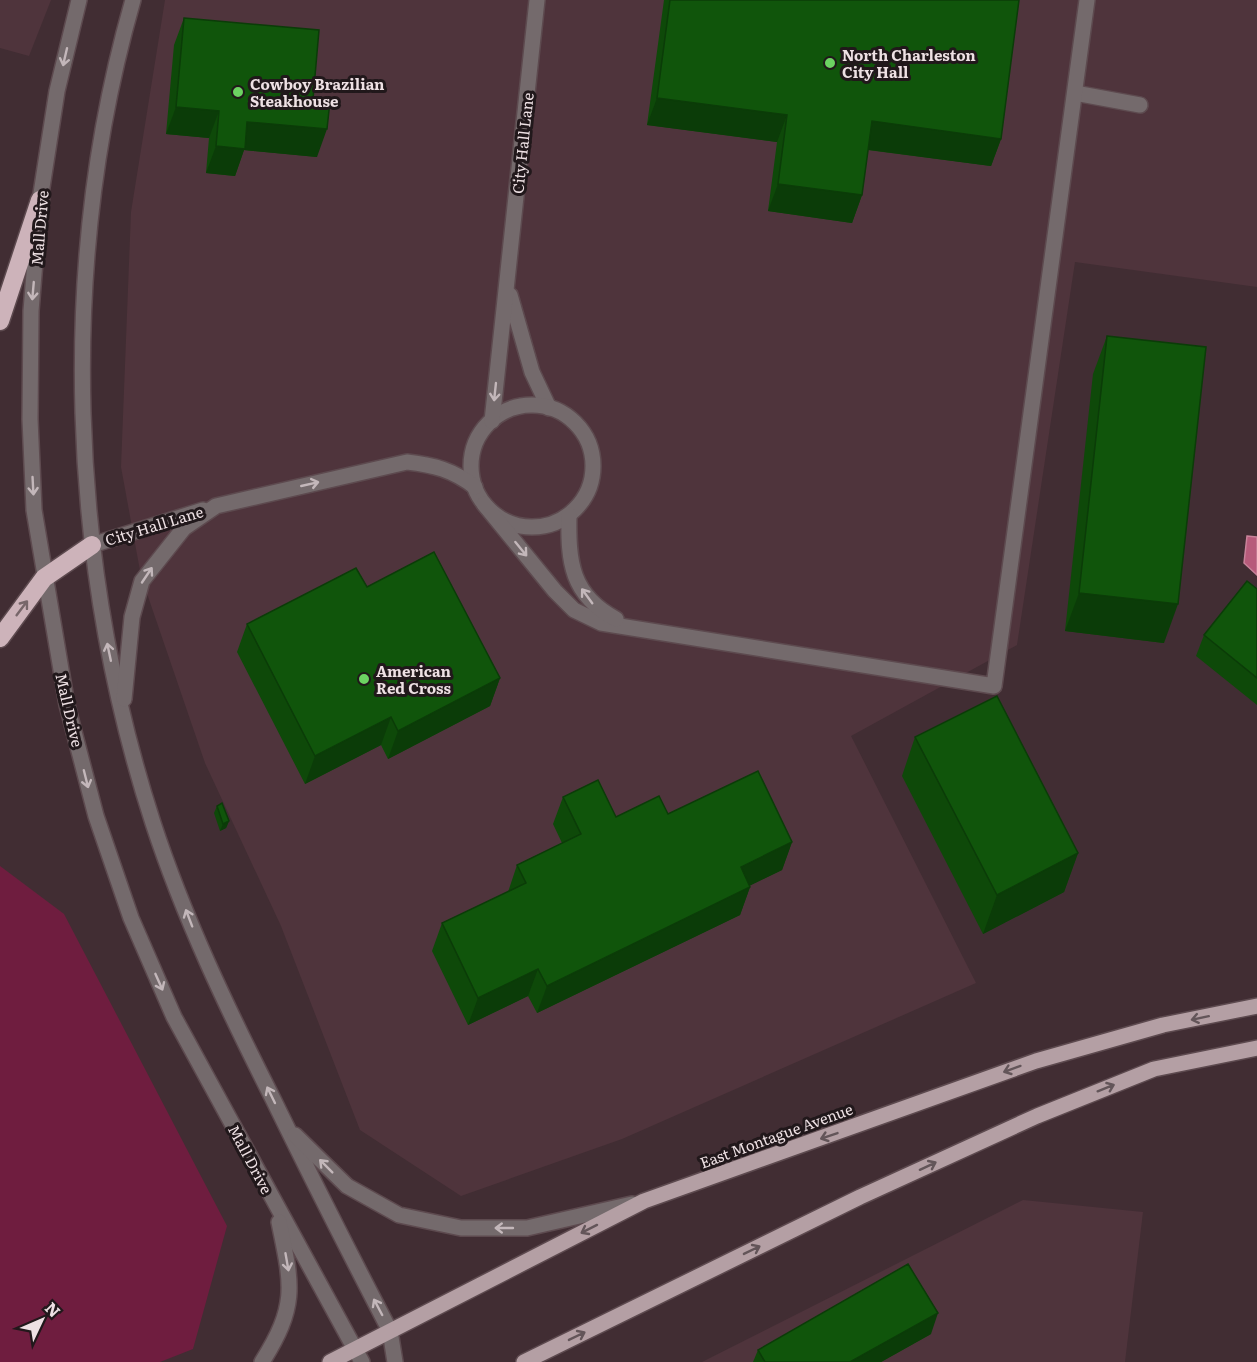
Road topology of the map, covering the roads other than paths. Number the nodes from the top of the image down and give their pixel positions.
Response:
1 (79, 0) edge
2 (133, 0) edge
3 (537, 0) edge
4 (1088, 0) edge
5 (1075, 93) junction
6 (1140, 105) dead end
7 (40, 201) junction
8 (507, 286) junction
9 (0, 321) edge
10 (549, 408) junction
11 (492, 421) junction
12 (475, 487) junction
13 (484, 504) junction
14 (216, 506) junction
15 (569, 515) junction
16 (92, 545) junction
17 (44, 578) junction
18 (634, 630) junction
19 (0, 638) edge
20 (123, 714) junction
21 (1257, 1006) edge
22 (1257, 1048) edge
23 (286, 1126) junction
24 (644, 1201) junction
25 (276, 1204) junction
26 (390, 1331) junction
27 (358, 1356) edge
28 (261, 1362) edge
29 (330, 1362) edge
30 (395, 1362) edge
31 (524, 1362) edge

1 -> 7 street, Mall Drive
2 - 16 street
3 - 8 street, City Hall Lane
4 - 5 street
5 - 6 street
5 - 18 street
7 - 9 highway
7 -> 17 street, Mall Drive
8 - 10 street, City Hall Lane
8 -> 11 street, City Hall Lane
10 - 11 street
10 - 15 street
11 - 12 street
12 - 13 street
14 -> 12 street, City Hall Lane
13 - 15 street
13 -> 18 street
14 - 16 street, City Hall Lane
20 -> 14 street, City Hall Lane
18 -> 15 street
16 - 17 highway
20 -> 16 street
19 -> 17 highway
17 -> 25 street, Mall Drive
23 -> 20 street
21 -> 24 main road, East Montague Avenue
31 -> 22 main road
24 -> 23 street
26 -> 23 street
24 -> 26 main road, East Montague Avenue
25 - 27 street, Mall Drive
25 -> 28 street
26 - 27 main road, East Montague Avenue
26 - 30 street
27 - 29 main road, East Montague Avenue

